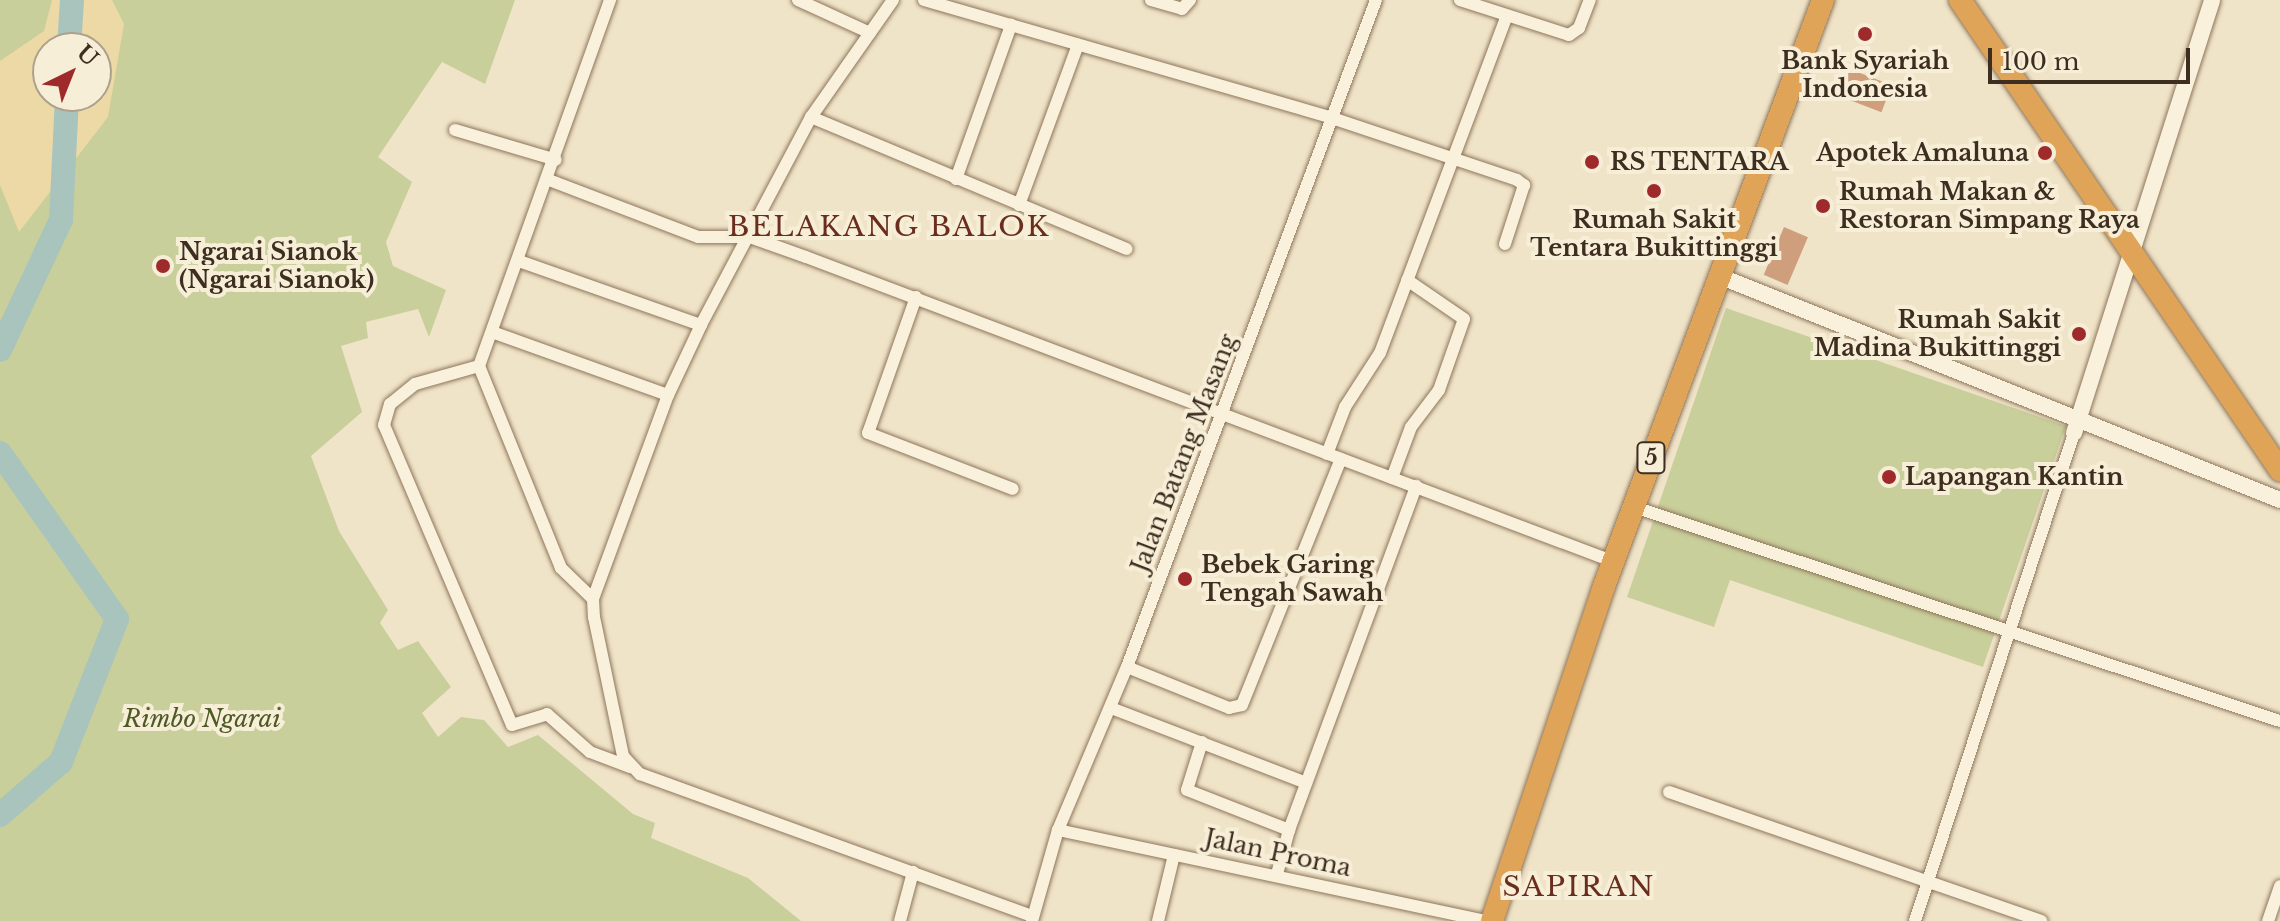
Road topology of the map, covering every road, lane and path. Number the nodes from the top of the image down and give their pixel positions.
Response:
1 (610, 0) edge
2 (798, 0) edge
3 (893, 0) edge
4 (924, 0) edge
5 (1151, 0) edge
6 (1190, 0) edge
7 (1376, 0) edge
8 (1460, 0) edge
9 (1590, 0) edge
10 (1823, 0) edge
11 (1960, 0) edge
12 (2212, 0) edge
13 (1507, 16) junction
14 (1011, 25) junction
15 (870, 33) junction
16 (1078, 45) junction
17 (811, 117) junction
18 (1335, 119) junction
19 (455, 130) dead end
20 (1452, 158) junction
21 (556, 160) junction
22 (956, 179) junction
23 (549, 180) junction
24 (1019, 205) junction
25 (750, 237) junction
26 (1505, 244) dead end
27 (1126, 249) dead end
28 (2133, 257) junction
29 (519, 261) junction
30 (1719, 276) junction
31 (1407, 280) junction
32 (916, 297) junction
33 (701, 325) junction
34 (492, 332) junction
35 (479, 366) junction
36 (668, 395) junction
37 (1221, 417) junction
38 (2076, 426) junction
39 (1327, 454) junction
40 (1341, 459) junction
41 (2280, 470) edge
42 (1392, 478) junction
43 (1416, 486) junction
44 (1013, 489) dead end
45 (2280, 500) edge
46 (1634, 507) junction
47 (1612, 561) junction
48 (593, 599) junction
49 (2010, 633) junction
50 (1127, 667) junction
51 (1111, 708) junction
52 (2280, 721) edge
53 (1202, 742) junction
54 (630, 767) junction
55 (1306, 783) junction
56 (1669, 792) dead end
57 (1058, 830) junction
58 (1289, 830) junction
59 (1174, 855) junction
60 (913, 872) junction
61 (1277, 874) junction
62 (1929, 881) junction
63 (2280, 886) edge
64 (1033, 918) edge
65 (900, 921) edge
66 (1158, 921) edge
67 (1490, 921) edge
68 (1915, 921) edge
69 (2041, 921) edge
70 (2268, 921) edge

1 - 21 street
2 - 15 street
3 - 15 street
4 - 14 street
5 - 6 street
7 - 18 street, Jalan Batang Masang
8 - 13 street
9 - 13 street
10 - 30 highway, 5
11 - 28 highway
12 - 28 street
13 - 20 street
14 - 16 street
14 - 22 street
15 - 17 street
16 - 18 street
16 - 24 street
17 - 22 street
17 - 25 street
18 - 20 street
18 - 37 street, Jalan Batang Masang
19 - 21 street
20 - 26 street
20 - 31 street
21 - 23 street
22 - 24 street
23 - 25 street
23 - 29 street
24 - 27 street
25 - 32 street
25 - 33 street
28 - 38 street
28 - 41 highway
29 - 33 street
29 - 34 street
30 - 38 street
30 - 46 highway, 5
31 - 39 street
31 - 42 street
32 - 37 street
32 - 44 street
33 - 36 street
34 - 35 street
34 - 36 street
35 - 48 street
35 - 54 street
36 - 48 street
37 - 39 street
37 - 50 street, Jalan Batang Masang
38 - 45 street
38 - 49 street
39 - 40 street
40 - 42 street
40 - 50 street
42 - 43 street
43 - 47 street
43 - 55 street
46 - 47 highway, 5
46 - 49 street
47 - 67 highway, 5
48 - 54 street
49 - 52 street
49 - 62 street
50 - 51 street, Jalan Batang Masang
51 - 53 street
51 - 57 street, Jalan Batang Masang
53 - 55 street
53 - 58 street
54 - 60 street
55 - 58 street
56 - 62 street
57 - 59 street, Jalan Proma
57 - 64 street, Jalan Batang Masang
58 - 61 street
59 - 61 street, Jalan Proma
59 - 66 street
60 - 64 street
60 - 65 street
61 - 67 street, Jalan Proma
62 - 68 street
62 - 69 street
63 - 70 street

